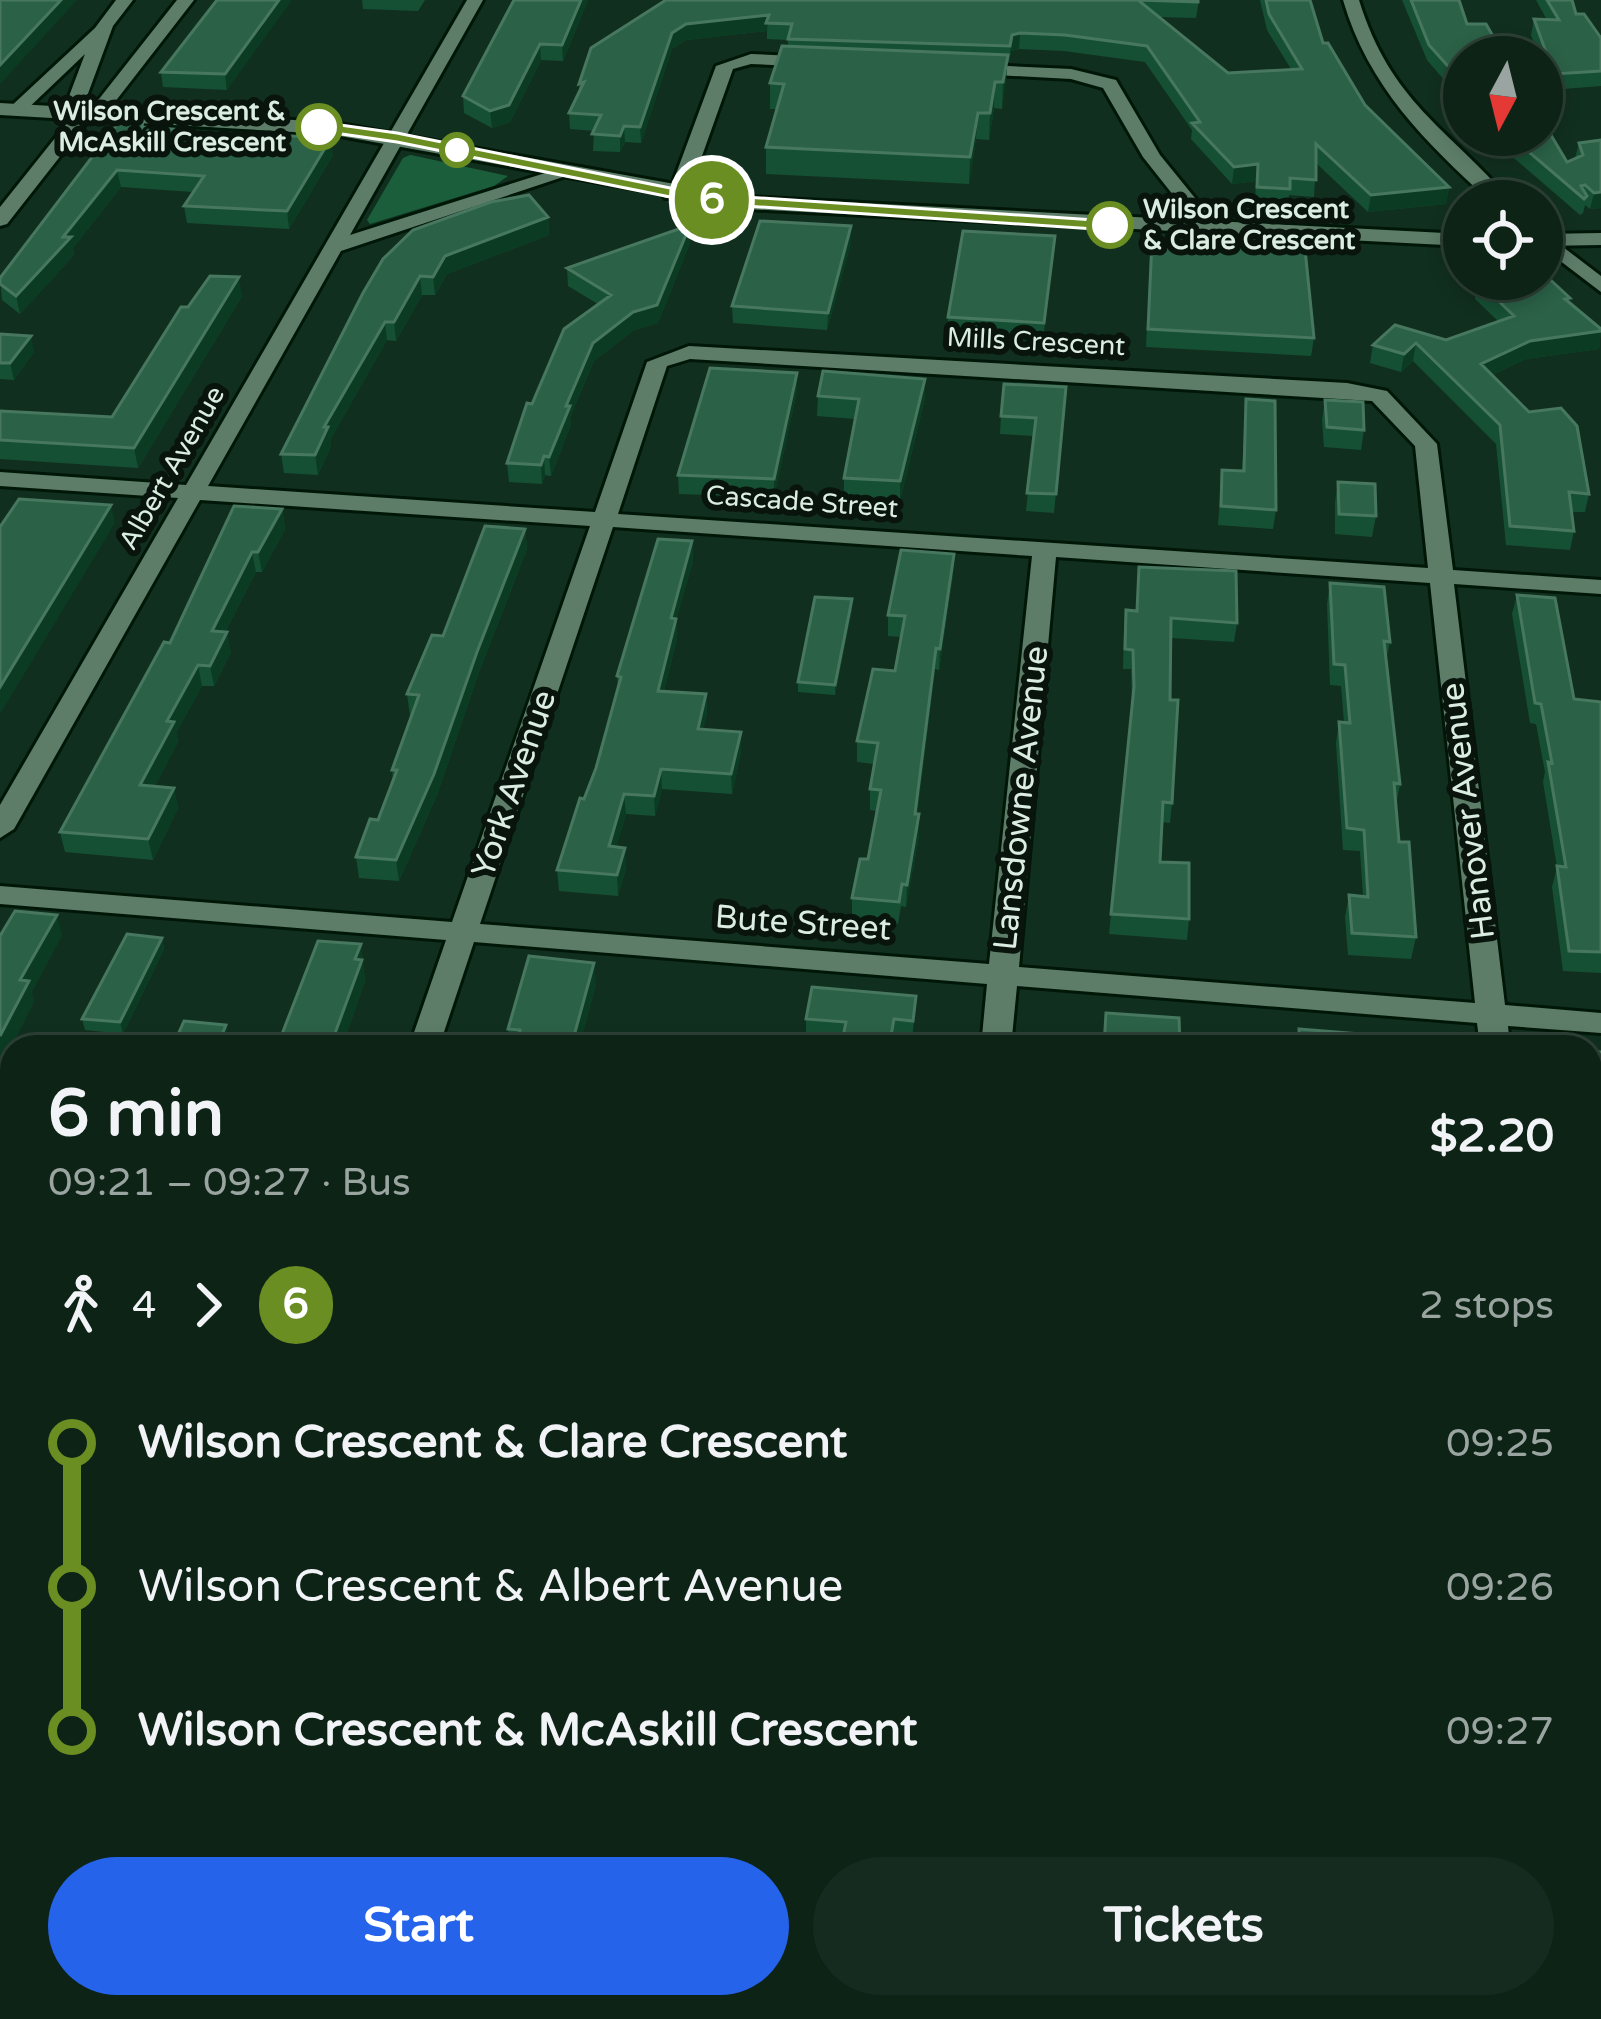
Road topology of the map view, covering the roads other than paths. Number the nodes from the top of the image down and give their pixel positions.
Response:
1 (125, 0) edge
2 (186, 0) edge
3 (475, 0) edge
4 (1351, 0) edge
5 (105, 25) junction
6 (843, 64) edge
7 (934, 68) edge
8 (8, 110) edge
9 (84, 113) junction
10 (397, 137) junction
11 (565, 173) junction
12 (1478, 180) edge
13 (672, 194) junction
14 (0, 220) edge
15 (1211, 230) junction
16 (1443, 239) edge
17 (1563, 239) edge
18 (1601, 239) edge
19 (337, 246) junction
20 (1563, 255) edge
21 (1601, 286) edge
22 (0, 479) edge
23 (192, 491) junction
24 (604, 521) junction
25 (1045, 549) junction
26 (1442, 576) junction
27 (1601, 587) edge
28 (0, 829) edge
29 (0, 895) edge
30 (465, 931) junction
31 (1003, 975) junction
32 (1492, 1016) junction
33 (1601, 1023) edge
34 (428, 1035) edge
35 (997, 1035) edge
36 (1494, 1035) edge

1 - 5 street
2 - 9 street
3 - 10 street, Albert Avenue
4 - 12 street
5 - 8 street
5 - 9 street
6 - 13 street
7 - 15 street
8 - 9 street
9 - 10 street
9 - 14 street
10 - 11 street
10 - 19 street, Albert Avenue
11 - 13 street
11 - 19 street
13 - 15 street
15 - 16 street
17 - 18 street
19 - 23 street, Albert Avenue
20 - 21 street
22 - 23 street, Cascade Street
23 - 24 street, Cascade Street
23 - 28 street, Albert Avenue
24 - 25 street, Cascade Street
24 - 26 street, Mills Crescent
24 - 30 street, York Avenue
25 - 26 street, Cascade Street
25 - 31 street, Lansdowne Avenue
26 - 27 street, Cascade Street
26 - 32 street, Hanover Avenue
29 - 30 street, Bute Street
30 - 31 street, Bute Street
30 - 34 street, York Avenue
31 - 32 street, Bute Street
31 - 35 street, Lansdowne Avenue
32 - 33 street, Bute Street
32 - 36 street, Hanover Avenue

